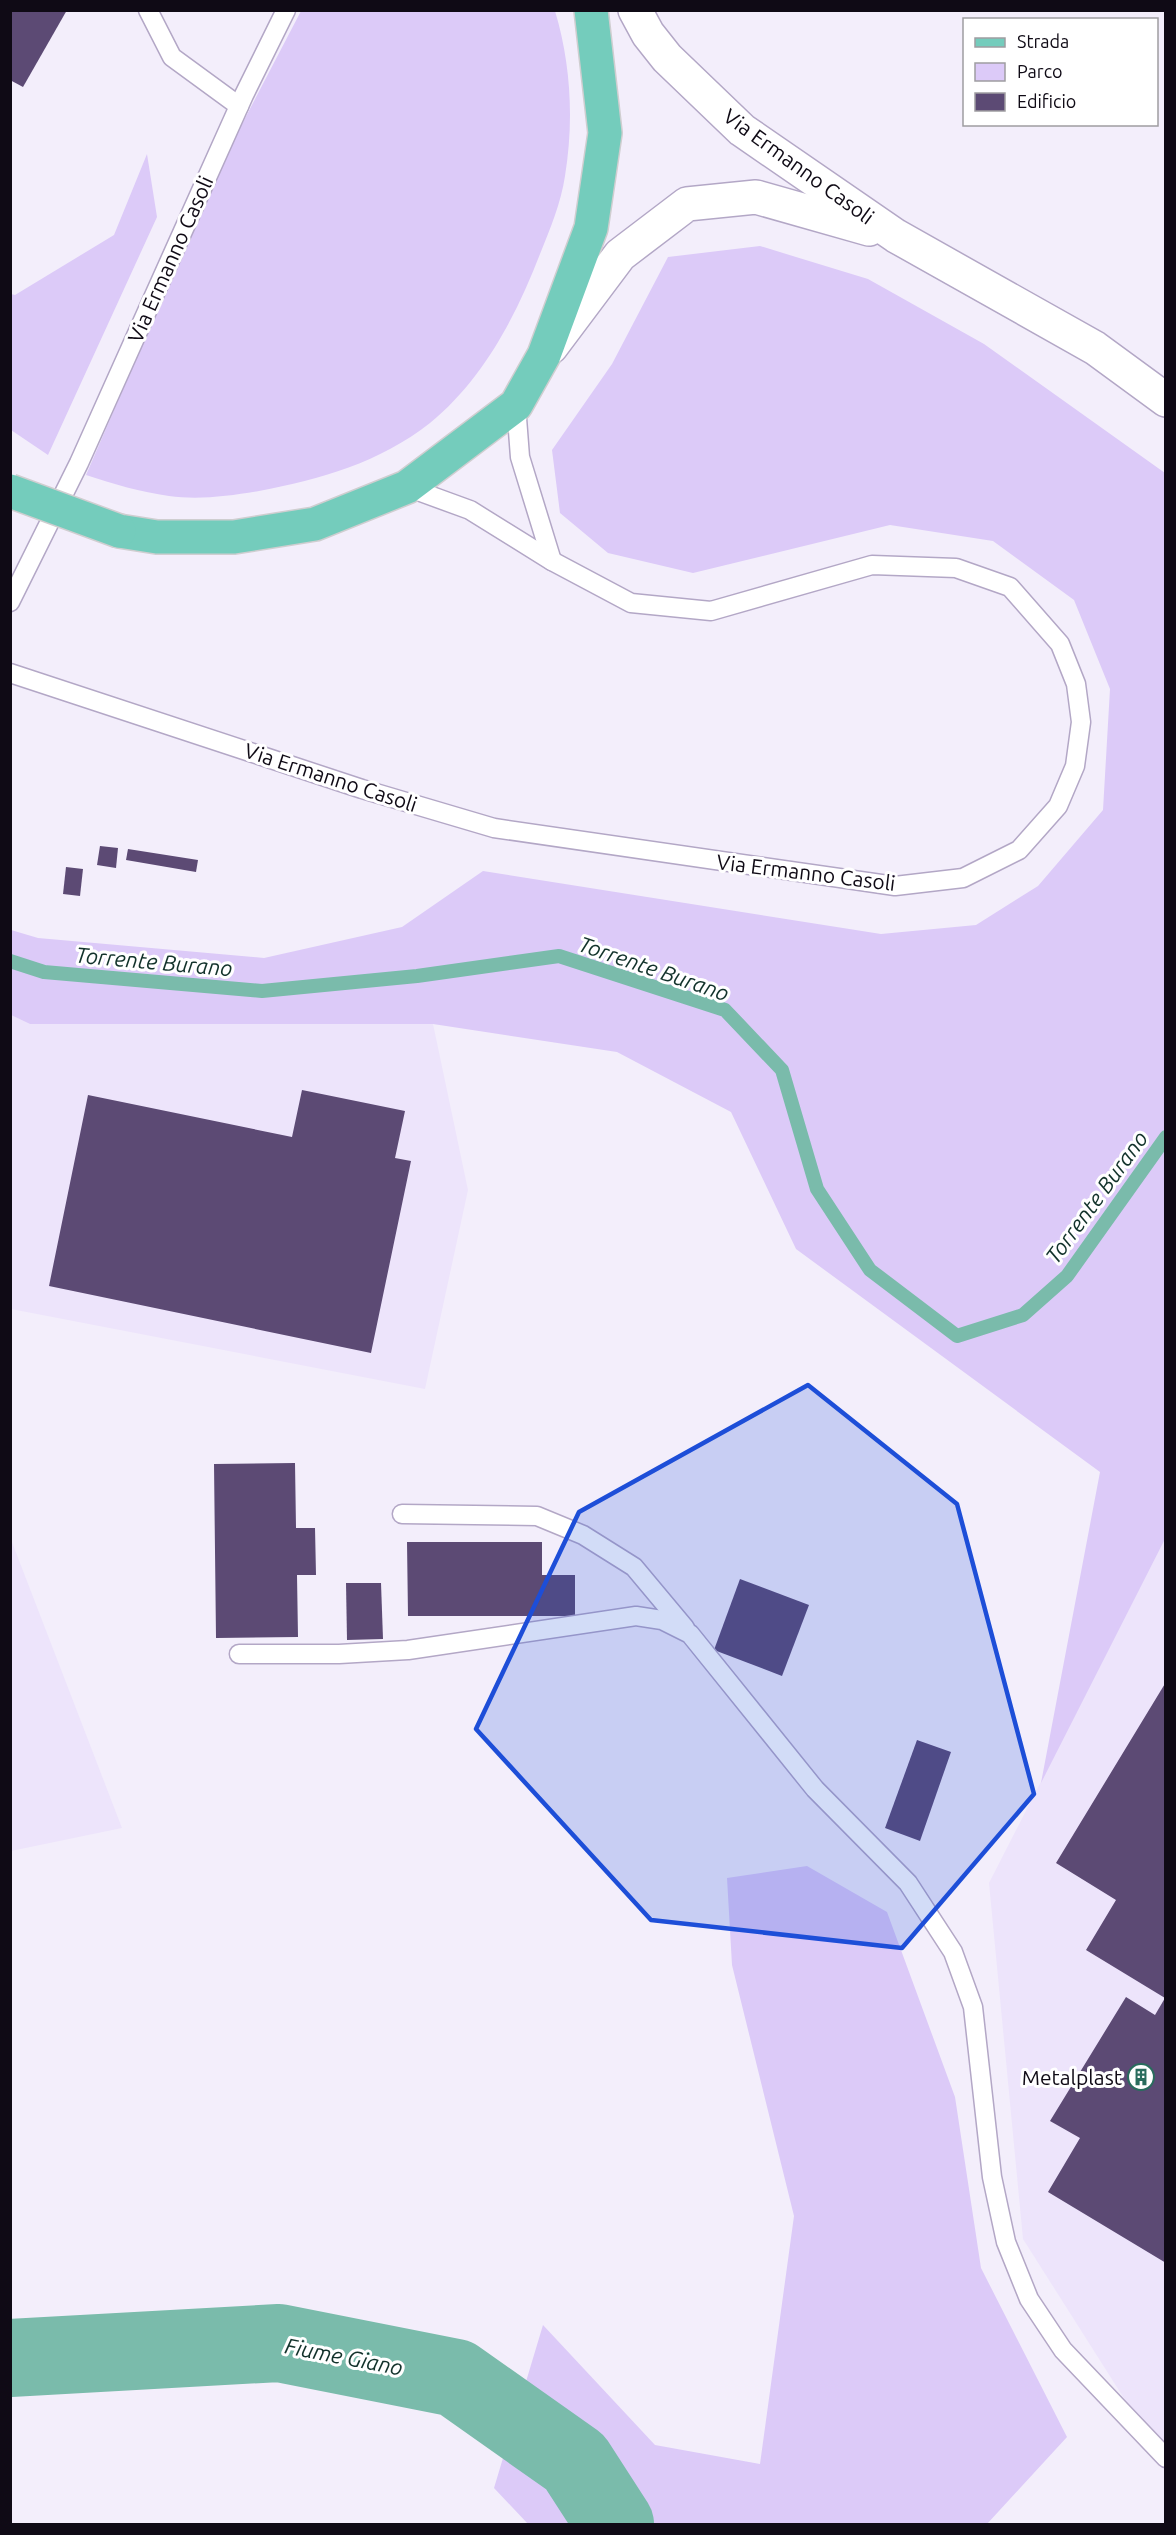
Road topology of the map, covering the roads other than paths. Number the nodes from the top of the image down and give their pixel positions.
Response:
1 (147, 10) edge
2 (286, 10) edge
3 (591, 10) edge
4 (635, 10) edge
5 (239, 106) junction
6 (896, 236) junction
7 (544, 355) junction
8 (1166, 400) edge
9 (516, 405) junction
10 (407, 487) junction
11 (10, 491) edge
12 (552, 561) junction
13 (10, 602) edge
14 (10, 673) edge
15 (402, 1514) dead end
16 (690, 1634) junction
17 (239, 1654) dead end
18 (1166, 2458) edge

1 - 5 lane
2 - 5 lane, Via Ermanno Casoli
3 - 7 main road, Via Ermanno Casoli
4 - 6 main road, Via Ermanno Casoli
5 - 13 lane, Via Ermanno Casoli
6 - 7 main road, Via Ermanno Casoli
6 - 8 main road, Via Ermanno Casoli
7 - 9 main road, Via Ermanno Casoli
9 - 10 main road, Via Ermanno Casoli
9 - 12 lane
10 - 11 main road, Via Ermanno Casoli, bridge
10 - 12 lane, Via Ermanno Casoli
12 - 14 lane, Via Ermanno Casoli
15 - 16 lane
16 - 17 lane
16 - 18 lane

